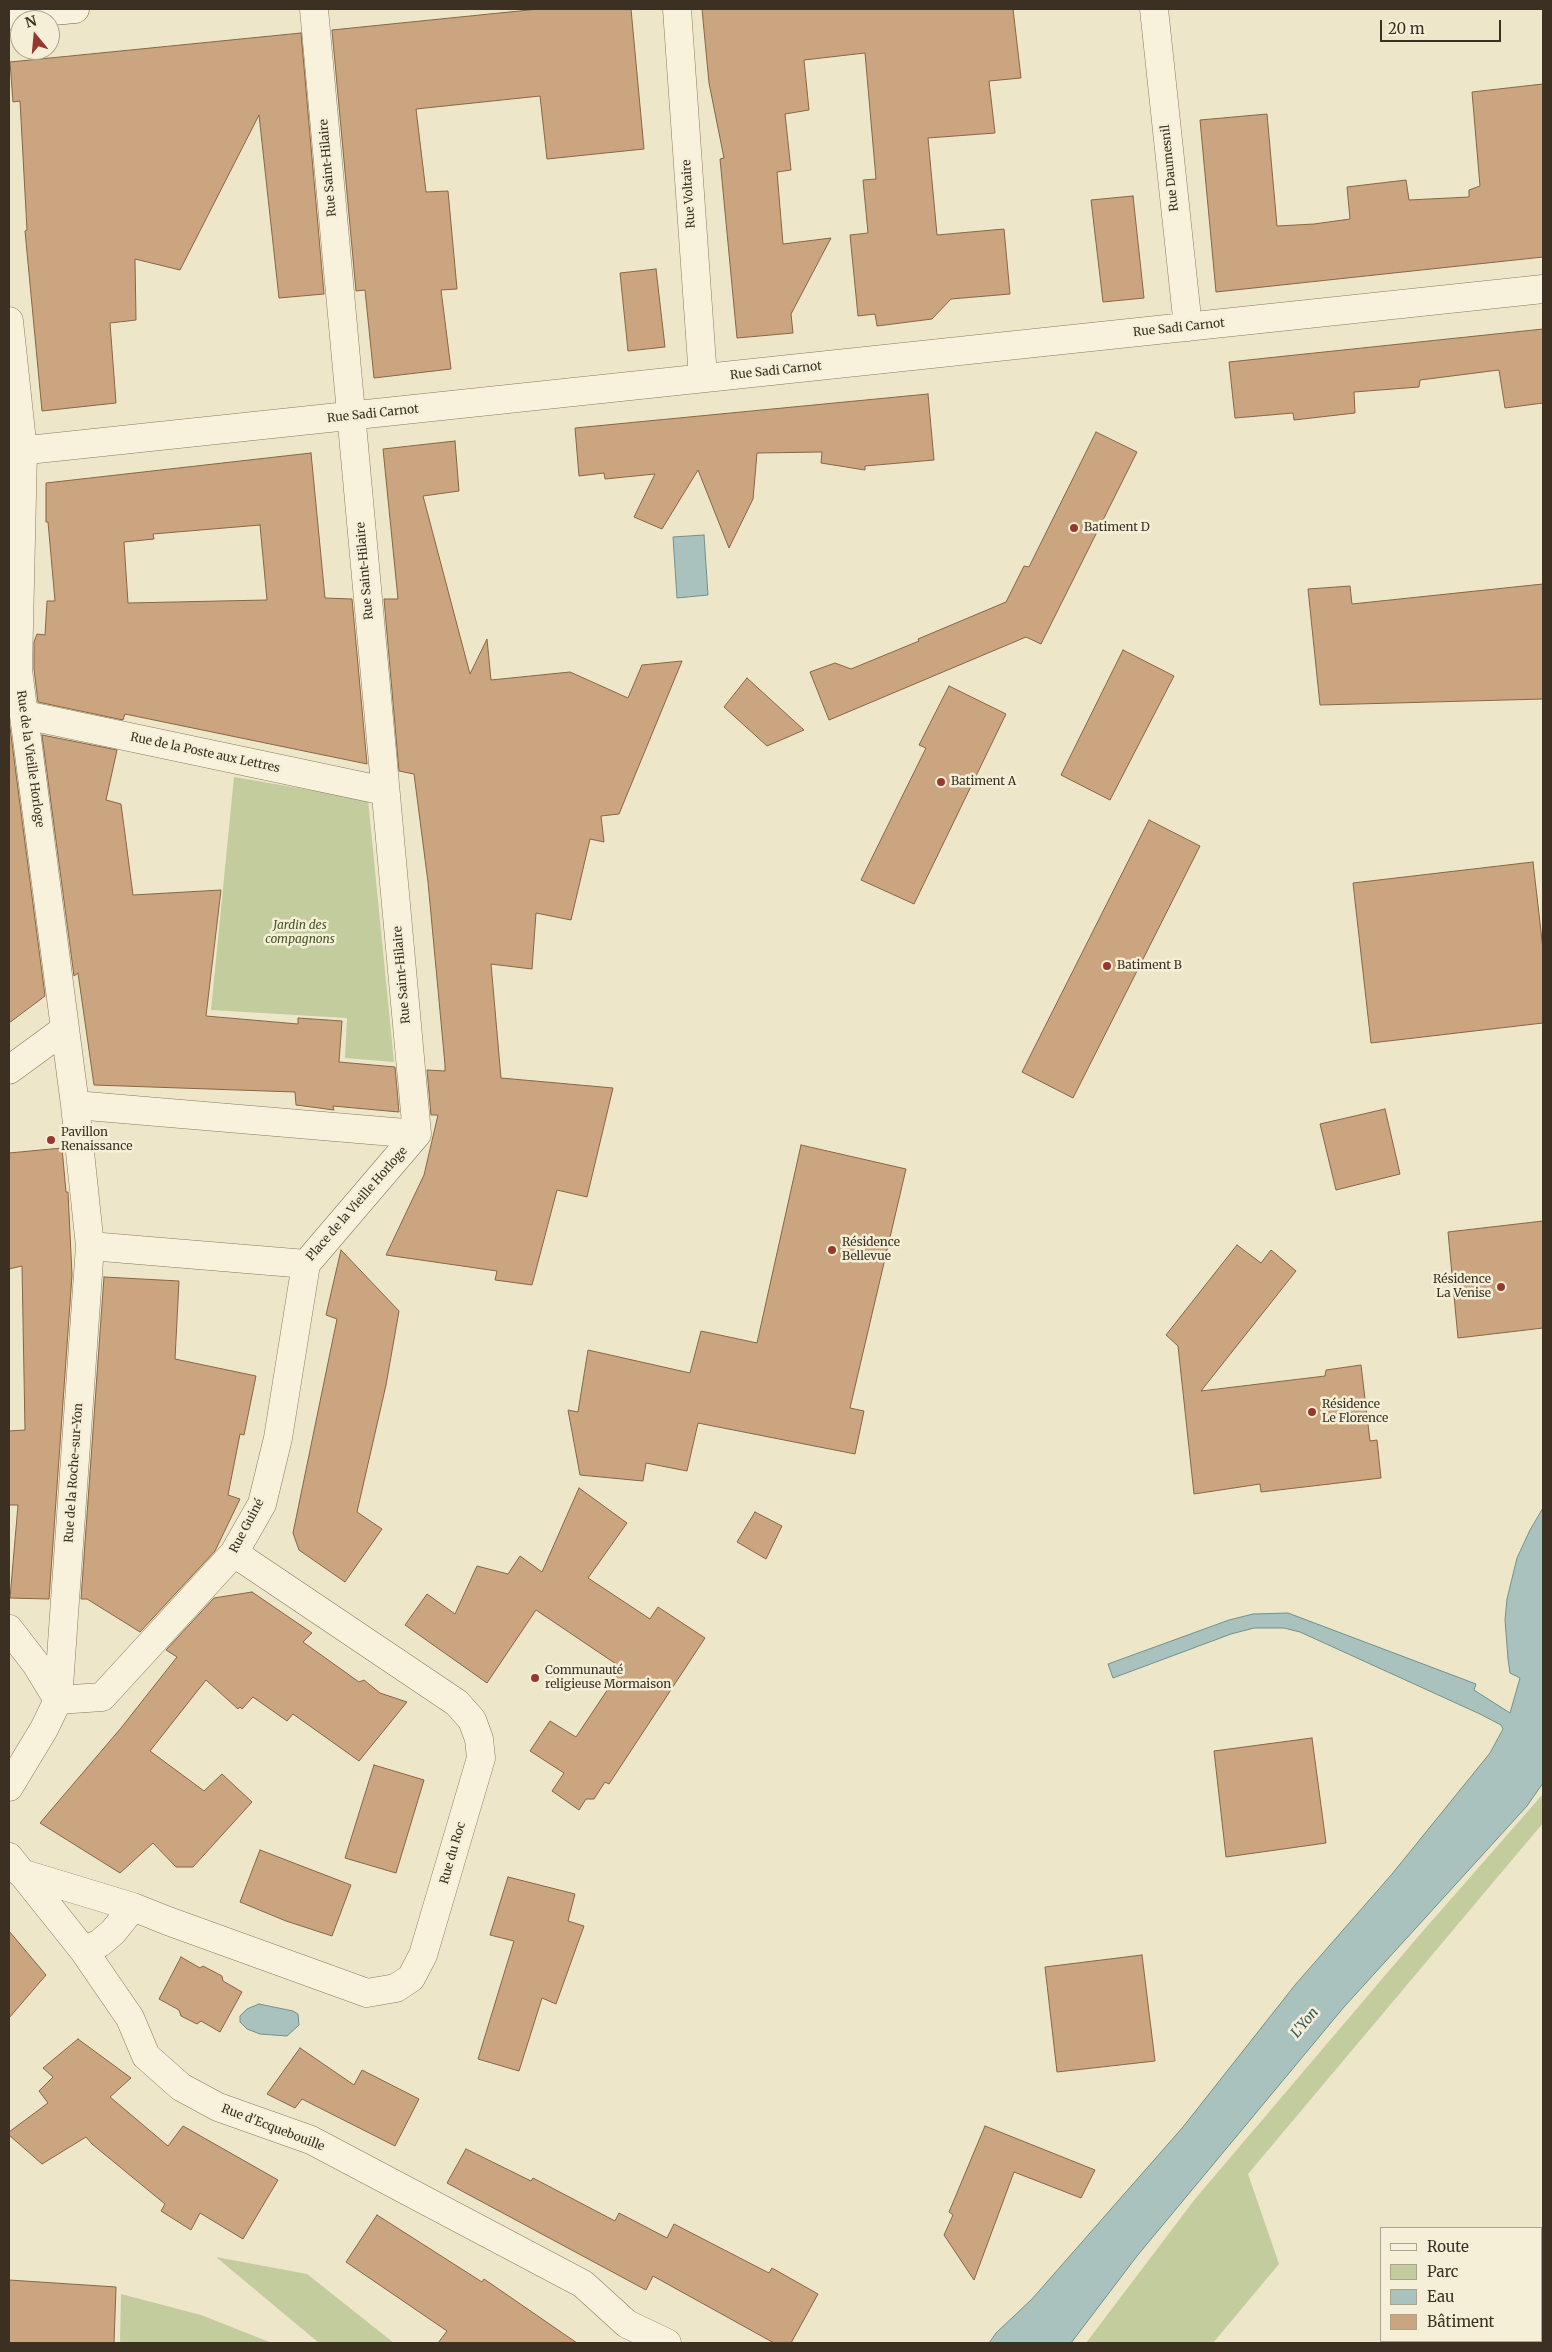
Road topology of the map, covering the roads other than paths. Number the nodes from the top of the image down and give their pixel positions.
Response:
1 (75, 9) edge
2 (314, 9) edge
3 (677, 9) edge
4 (1154, 9) edge
5 (9, 15) edge
6 (1543, 290) edge
7 (9, 321) edge
8 (1188, 327) junction
9 (703, 378) junction
10 (351, 416) junction
11 (16, 451) edge
12 (13, 671) edge
13 (24, 715) junction
14 (386, 791) junction
15 (66, 1029) junction
16 (9, 1070) edge
17 (75, 1106) junction
18 (417, 1134) junction
19 (90, 1246) junction
20 (306, 1264) junction
21 (234, 1553) junction
22 (9, 1629) edge
23 (58, 1700) junction
24 (9, 1787) edge
25 (15, 1865) edge
26 (133, 1907) junction
27 (84, 1951) junction
28 (667, 2343) edge

1 - 5 street
2 - 10 street, Rue Saint-Hilaire
3 - 9 street, Rue Voltaire
4 - 8 street, Rue Daumesnil
6 - 8 street, Rue Sadi Carnot
7 - 11 street, Rue de la Vieille Horloge
8 - 9 street, Rue Sadi Carnot
9 - 10 street, Rue Sadi Carnot
10 - 11 street, Rue Sadi Carnot
10 - 14 street, Rue Saint-Hilaire
11 - 12 street, Rue de la Vieille Horloge
12 - 13 street, Rue de la Vieille Horloge
13 - 14 street, Rue de la Poste aux Lettres
13 - 15 street, Rue de la Vieille Horloge
14 - 18 street, Rue Saint-Hilaire
15 - 16 street
15 - 17 street, Rue de la Vieille Horloge
17 - 18 street, Place de la Vieille Horloge
17 - 19 street
18 - 20 street, Place de la Vieille Horloge
19 - 20 street, Place de la Vieille Horloge
19 - 23 street, Rue de la Roche-sur-Yon
20 - 21 street, Rue Guiné
21 - 23 street, Rue Guiné
21 - 26 street, Rue du Roc
22 - 23 street
23 - 24 street
25 - 26 street, Rue du Roc
25 - 27 street, Rue d'Ecquebouille
26 - 27 street
27 - 28 street, Rue d'Ecquebouille

